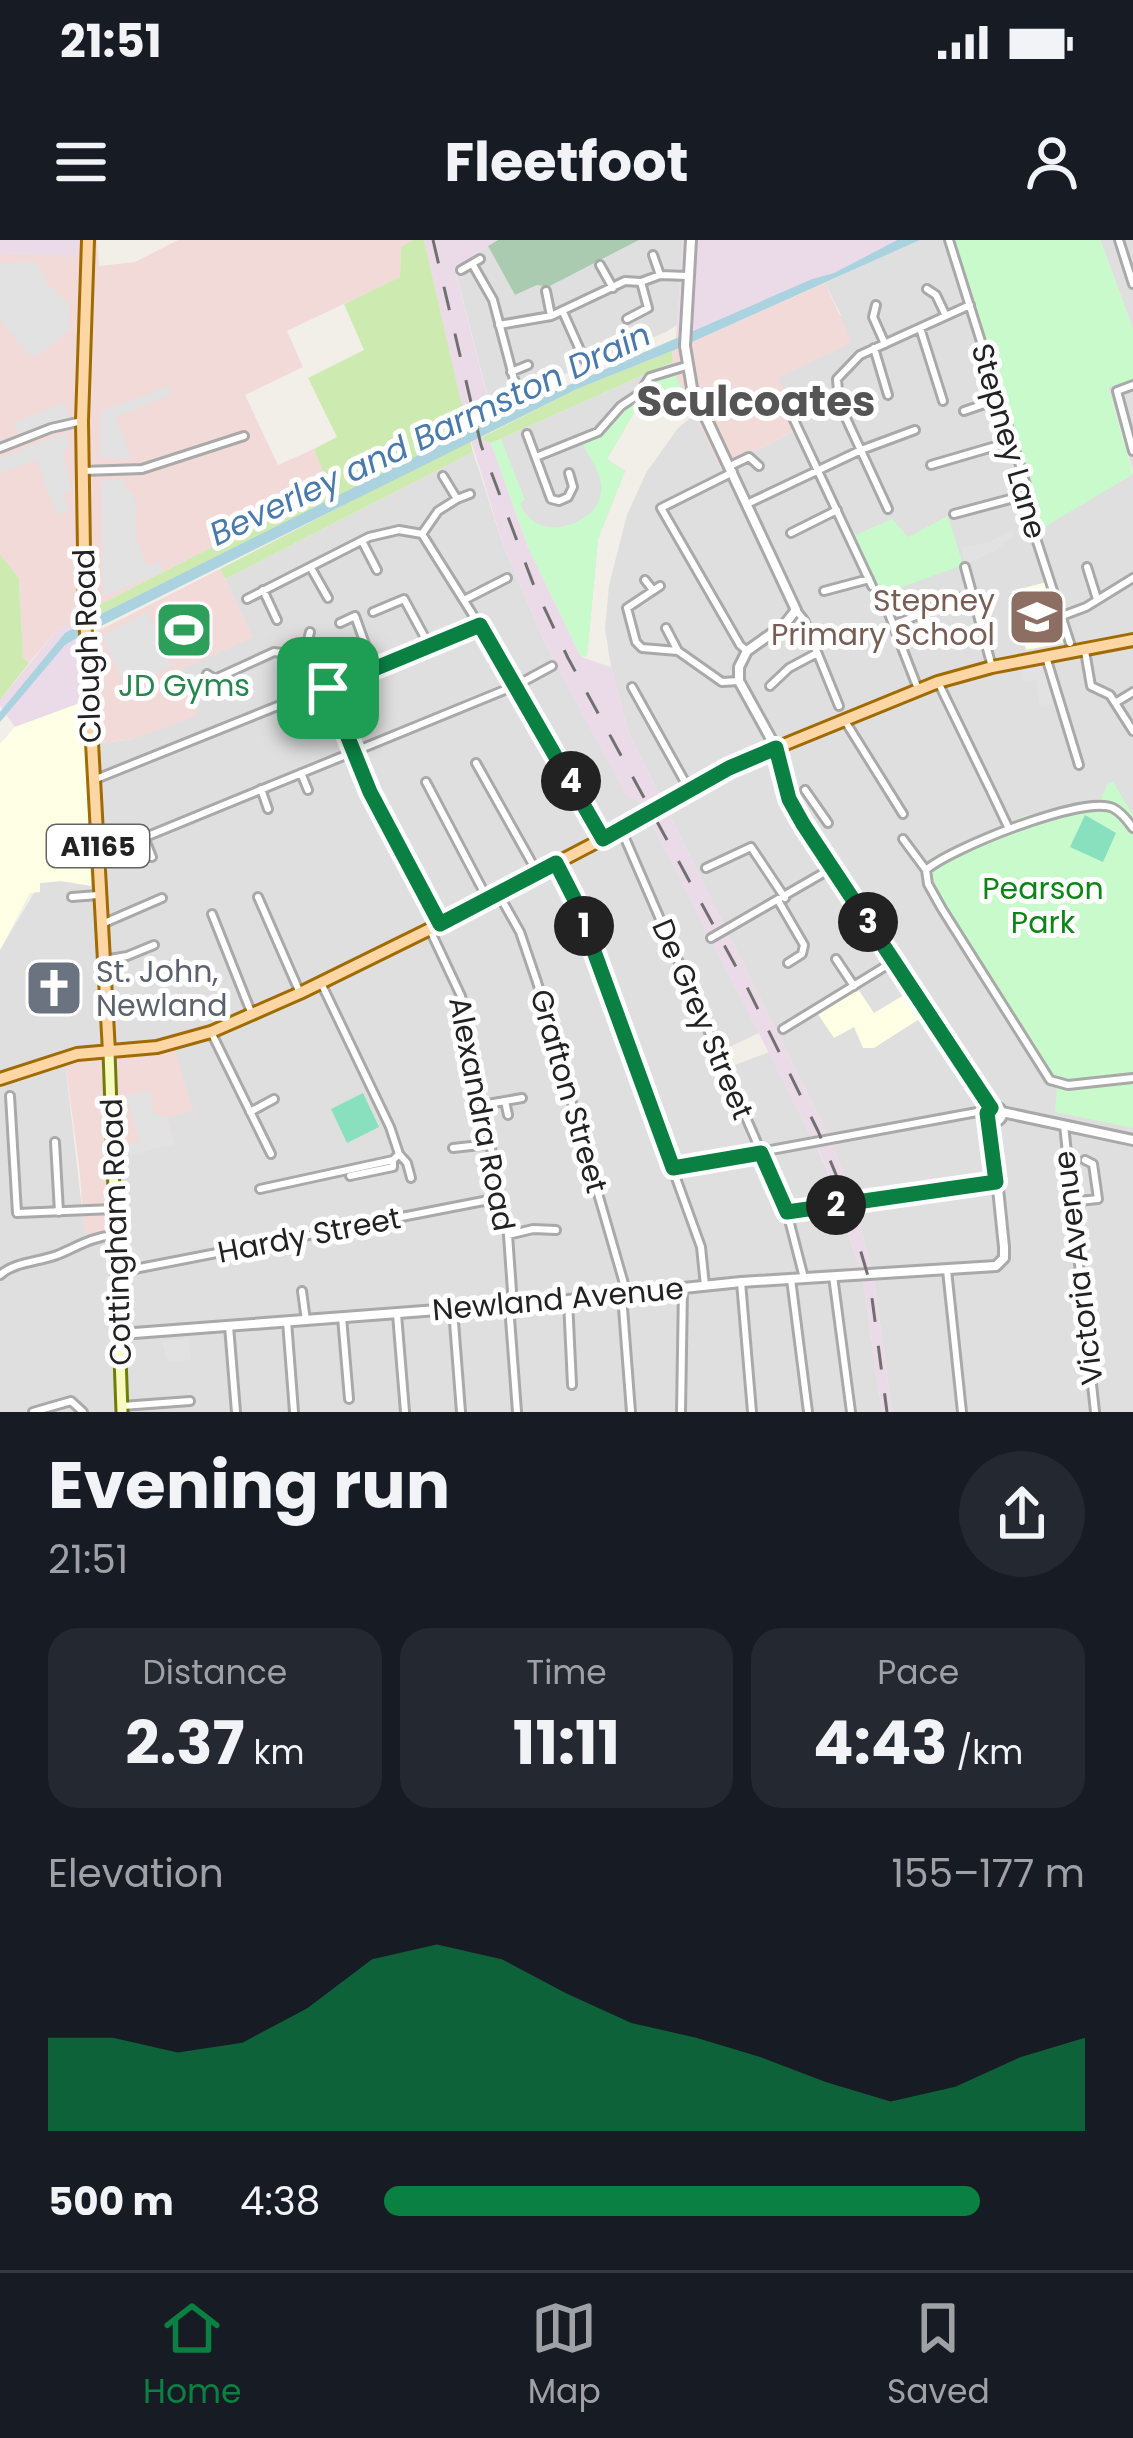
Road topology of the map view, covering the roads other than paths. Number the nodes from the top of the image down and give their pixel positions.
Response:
1 (88, 240) edge
2 (691, 240) edge
3 (949, 240) edge
4 (1119, 240) edge
5 (653, 255) dead end
6 (600, 265) dead end
7 (461, 270) dead end
8 (660, 275) junction
9 (688, 276) junction
10 (641, 282) junction
11 (1133, 284) edge
12 (613, 288) junction
13 (927, 289) dead end
14 (546, 292) dead end
15 (876, 305) dead end
16 (970, 305) junction
17 (563, 312) junction
18 (551, 316) junction
19 (946, 316) junction
20 (627, 319) dead end
21 (500, 325) junction
22 (920, 328) junction
23 (586, 335) dead end
24 (576, 340) junction
25 (885, 344) junction
26 (874, 348) junction
27 (584, 359) dead end
28 (529, 365) dead end
29 (686, 366) junction
30 (512, 372) junction
31 (1133, 386) edge
32 (516, 387) dead end
33 (888, 395) dead end
34 (999, 399) junction
35 (943, 400) dead end
36 (787, 405) dead end
37 (964, 411) dead end
38 (82, 421) junction
39 (915, 430) dead end
40 (527, 434) dead end
41 (244, 436) dead end
42 (1012, 441) junction
43 (0, 448) edge
44 (862, 449) junction
45 (1133, 451) edge
46 (536, 457) junction
47 (931, 465) dead end
48 (759, 466) dead end
49 (731, 469) junction
50 (83, 471) junction
51 (819, 471) junction
52 (569, 473) dead end
53 (442, 476) dead end
54 (470, 494) dead end
55 (1029, 494) junction
56 (457, 499) junction
57 (747, 504) junction
58 (888, 509) dead end
59 (838, 510) junction
60 (954, 514) dead end
61 (791, 533) dead end
62 (422, 534) junction
63 (362, 541) junction
64 (382, 555) dead end
65 (372, 560) junction
66 (964, 567) dead end
67 (1087, 567) dead end
68 (310, 568) junction
69 (377, 570) dead end
70 (507, 578) dead end
71 (1133, 578) edge
72 (644, 580) dead end
73 (263, 590) junction
74 (824, 591) dead end
75 (971, 595) junction
76 (328, 598) dead end
77 (247, 599) dead end
78 (466, 599) junction
79 (1097, 599) junction
80 (884, 602) dead end
81 (936, 604) dead end
82 (796, 610) junction
83 (374, 612) dead end
84 (916, 616) dead end
85 (1063, 616) junction
86 (277, 620) dead end
87 (340, 623) dead end
88 (480, 625) junction
89 (893, 625) junction
90 (666, 628) dead end
91 (312, 638) dead end
92 (1133, 640) edge
93 (1070, 643) dead end
94 (430, 647) junction
95 (678, 651) junction
96 (747, 651) junction
97 (1084, 651) junction
98 (817, 653) junction
99 (292, 654) junction
100 (1046, 657) junction
101 (552, 665) dead end
102 (992, 667) junction
103 (374, 669) junction
104 (212, 681) dead end
105 (739, 681) junction
106 (938, 682) junction
107 (517, 685) junction
108 (770, 686) dead end
109 (632, 687) dead end
110 (328, 688) junction
111 (917, 689) junction
112 (1133, 692) edge
113 (314, 694) junction
114 (1115, 703) junction
115 (839, 706) dead end
116 (844, 721) junction
117 (1133, 731) edge
118 (776, 748) junction
119 (354, 751) junction
120 (476, 763) dead end
121 (1079, 765) dead end
122 (301, 773) junction
123 (93, 780) junction
124 (426, 782) dead end
125 (261, 789) junction
126 (308, 790) dead end
127 (806, 790) dead end
128 (690, 791) junction
129 (268, 808) dead end
130 (820, 813) junction
131 (904, 814) dead end
132 (827, 823) dead end
133 (803, 824) junction
134 (621, 829) junction
135 (1009, 829) junction
136 (1133, 829) edge
137 (144, 837) junction
138 (903, 838) dead end
139 (603, 839) junction
140 (99, 856) junction
141 (152, 857) dead end
142 (556, 863) junction
143 (706, 868) dead end
144 (832, 868) junction
145 (926, 871) junction
146 (537, 872) junction
147 (102, 895) junction
148 (493, 896) junction
149 (72, 897) dead end
150 (162, 898) dead end
151 (258, 898) dead end
152 (782, 900) junction
153 (212, 914) dead end
154 (103, 924) junction
155 (435, 926) junction
156 (711, 938) dead end
157 (154, 944) dead end
158 (104, 961) junction
159 (894, 961) junction
160 (788, 963) dead end
161 (829, 969) dead end
162 (321, 983) junction
163 (854, 986) junction
164 (301, 993) junction
165 (253, 1016) junction
166 (782, 1029) dead end
167 (212, 1032) junction
168 (109, 1052) junction
169 (1133, 1078) edge
170 (0, 1079) edge
171 (10, 1096) dead end
172 (522, 1098) dead end
173 (274, 1099) dead end
174 (505, 1101) junction
175 (482, 1105) junction
176 (250, 1112) junction
177 (990, 1113) junction
178 (508, 1115) dead end
179 (1064, 1125) junction
180 (1133, 1140) edge
181 (55, 1142) dead end
182 (489, 1144) junction
183 (453, 1148) dead end
184 (761, 1153) junction
185 (271, 1154) dead end
186 (396, 1157) junction
187 (1084, 1160) dead end
188 (673, 1168) junction
189 (350, 1176) dead end
190 (411, 1178) dead end
191 (996, 1182) junction
192 (260, 1189) dead end
193 (500, 1198) junction
194 (1070, 1202) junction
195 (116, 1209) junction
196 (59, 1212) junction
197 (787, 1212) junction
198 (556, 1230) dead end
199 (117, 1234) junction
200 (508, 1235) junction
201 (946, 1270) junction
202 (119, 1272) junction
203 (0, 1275) edge
204 (833, 1276) junction
205 (804, 1278) junction
206 (791, 1279) junction
207 (741, 1282) junction
208 (706, 1286) junction
209 (683, 1288) junction
210 (302, 1291) dead end
211 (625, 1295) junction
212 (568, 1300) junction
213 (511, 1305) junction
214 (453, 1309) junction
215 (397, 1313) junction
216 (342, 1318) junction
217 (306, 1321) junction
218 (287, 1322) junction
219 (229, 1326) junction
220 (121, 1334) junction
221 (572, 1385) dead end
222 (349, 1399) dead end
223 (190, 1401) dead end
224 (122, 1409) edge
225 (33, 1412) edge
226 (83, 1412) edge
227 (236, 1412) edge
228 (294, 1412) edge
229 (405, 1412) edge
230 (461, 1412) edge
231 (518, 1412) edge
232 (631, 1412) edge
233 (681, 1412) edge
234 (752, 1412) edge
235 (808, 1412) edge
236 (850, 1412) edge
237 (962, 1412) edge
238 (1095, 1412) edge

1 - 38 main road, Clough Road / A1165
2 - 9 street
3 - 16 street, Stepney Lane
4 - 11 street
5 - 8 street
6 - 12 street
7 - 21 street
8 - 9 street
8 - 10 street
9 - 29 street
10 - 12 street
10 - 20 street
12 - 17 street
13 - 19 street
14 - 18 street
15 - 25 street
16 - 19 street
16 - 34 street, Stepney Lane
17 - 18 street
17 - 24 street
18 - 21 street
19 - 22 street
21 - 30 street
22 - 25 street
22 - 35 street
23 - 24 street
24 - 27 street
25 - 26 street
26 - 33 street
26 - 44 street
28 - 30 street
29 - 46 street
29 - 49 street
30 - 32 street
31 - 45 street
34 - 37 street
34 - 42 street, Stepney Lane
36 - 51 street
38 - 43 street
38 - 50 main road, Clough Road / A1165
39 - 44 street
40 - 46 street
41 - 50 street
42 - 47 street
42 - 55 street, Stepney Lane
44 - 51 street
44 - 58 street
46 - 52 street
48 - 49 street
49 - 57 street
49 - 96 street
50 - 123 main road, Clough Road / A1165
51 - 57 street
51 - 59 street
53 - 56 street
54 - 56 street
55 - 60 street
55 - 85 street, Stepney Lane
56 - 62 street
57 - 82 street
59 - 61 street
59 - 74 street
62 - 63 street
62 - 78 street
63 - 65 street
63 - 68 street
64 - 65 street
65 - 69 street
66 - 75 street
67 - 79 street
68 - 73 street
68 - 76 street
70 - 78 street
71 - 79 street
72 - 95 street
73 - 77 street
73 - 86 street
75 - 81 street
75 - 102 street
78 - 88 street
79 - 85 street
80 - 89 street
82 - 96 street
82 - 98 street
83 - 94 street
84 - 89 street
85 - 93 street, Stepney Lane
87 - 103 street
88 - 94 street
88 - 107 street
89 - 111 street
90 - 95 street
91 - 99 street
92 - 97 main road
94 - 103 street
95 - 105 street
96 - 105 street
97 - 100 main road
97 - 114 street
98 - 108 street
98 - 115 street
99 - 104 street
99 - 113 street
100 - 102 main road
100 - 121 street
101 - 107 street
102 - 106 main road
103 - 110 street
105 - 118 street
106 - 111 main road
106 - 135 street
107 - 119 street
107 - 139 street
109 - 128 street
110 - 113 street
110 - 119 street, Alexandra Road
111 - 116 main road
112 - 114 street
113 - 123 street
114 - 117 street
116 - 118 main road
116 - 131 street
118 - 128 main road
118 - 133 street
119 - 122 street
119 - 155 street, Alexandra Road
120 - 146 street
122 - 125 street
122 - 126 street
123 - 140 main road, Clough Road / A1165
124 - 148 street, Grafton Street
125 - 129 street
125 - 137 street
127 - 130 street
128 - 134 main road
130 - 132 street
130 - 133 street
133 - 144 street
134 - 139 main road
134 - 184 street, De Grey Street
135 - 136 street
135 - 145 street
137 - 140 street
137 - 141 street
138 - 145 street
139 - 142 main road
140 - 147 main road, Clough Road / A1165
142 - 146 main road
142 - 188 street
143 - 152 street
144 - 152 street
144 - 159 street
145 - 169 street
146 - 148 main road
147 - 149 street
147 - 154 main road, Clough Road / A1165
148 - 155 main road
148 - 211 street, Grafton Street
150 - 154 street
151 - 164 street
152 - 156 street
152 - 160 street
153 - 165 street
154 - 158 main road, Clough Road / A1165
155 - 162 main road
155 - 175 street, Alexandra Road
157 - 158 street
158 - 168 main road, Clough Road / A1165
159 - 163 street
159 - 177 street
161 - 163 street
162 - 164 main road
162 - 186 street
163 - 166 street
164 - 165 main road
165 - 167 main road
167 - 168 main road
167 - 176 street
168 - 170 main road
168 - 195 main road, Cottingham Road
171 - 196 street
172 - 174 street
173 - 176 street
174 - 175 street
174 - 178 street
175 - 182 street, Alexandra Road
176 - 185 street
177 - 179 street
177 - 184 street
177 - 191 street
179 - 180 street
179 - 194 street, Victoria Avenue
181 - 196 street
182 - 183 street
182 - 193 street, Alexandra Road
184 - 188 street
184 - 197 street, De Grey Street
186 - 189 street
186 - 190 street
186 - 192 street
187 - 194 street
188 - 208 street
191 - 197 street
191 - 201 street, Newland Avenue
193 - 200 street, Alexandra Road
193 - 202 street, Hardy Street
194 - 238 street, Victoria Avenue
195 - 196 street
195 - 199 main road, Cottingham Road
197 - 205 street, De Grey Street
198 - 200 street
199 - 202 main road, Cottingham Road
199 - 203 street
200 - 213 street, Alexandra Road
201 - 204 street, Newland Avenue
201 - 237 street
202 - 220 main road, Cottingham Road
204 - 205 street, Newland Avenue
204 - 236 street
205 - 206 street, Newland Avenue
206 - 207 street, Newland Avenue
206 - 235 street
207 - 208 street, Newland Avenue
207 - 234 street
208 - 209 street, Newland Avenue
209 - 211 street, Newland Avenue
209 - 233 street
210 - 217 street
211 - 212 street, Newland Avenue
211 - 232 street, Grafton Street
212 - 213 street, Newland Avenue
212 - 221 street
213 - 214 street, Newland Avenue
213 - 231 street, Alexandra Road
214 - 215 street, Newland Avenue
214 - 230 street
215 - 216 street, Newland Avenue
215 - 229 street
216 - 217 street, Newland Avenue
216 - 222 street
217 - 218 street, Newland Avenue
218 - 219 street, Newland Avenue
218 - 228 street
219 - 220 street, Newland Avenue
219 - 227 street
220 - 224 main road, Cottingham Road
223 - 224 street
225 - 226 street

